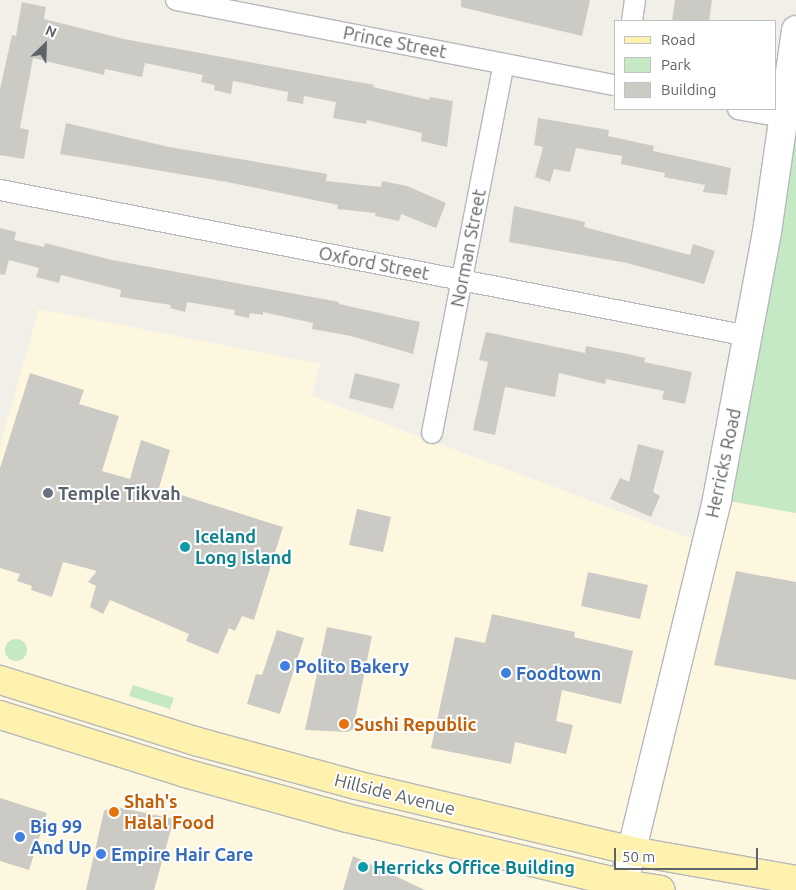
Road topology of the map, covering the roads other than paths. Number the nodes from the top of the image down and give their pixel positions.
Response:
1 (176, 0) edge
2 (635, 0) edge
3 (632, 20) edge
4 (796, 30) edge
5 (504, 64) junction
6 (614, 85) edge
7 (743, 110) edge
8 (784, 118) junction
9 (0, 190) edge
10 (461, 280) junction
11 (748, 336) junction
12 (432, 433) dead end
13 (0, 680) edge
14 (0, 716) edge
15 (632, 852) junction
16 (796, 880) edge
17 (622, 887) edge
18 (660, 890) edge

1 - 5 street, Prince Street
2 - 3 street
4 - 8 main road, Herricks Road
5 - 6 street, Prince Street
5 - 10 street, Norman Street
7 - 8 street
8 - 11 main road, Herricks Road
9 - 10 street, Oxford Street
10 - 11 street, Oxford Street
10 - 12 street, Norman Street
11 - 15 main road, Herricks Road
13 - 15 main road, Hillside Avenue
14 - 17 main road, Hillside Avenue
15 - 16 main road, Hillside Avenue
15 - 17 main road, Herricks Road
17 - 18 main road, Hillside Avenue

